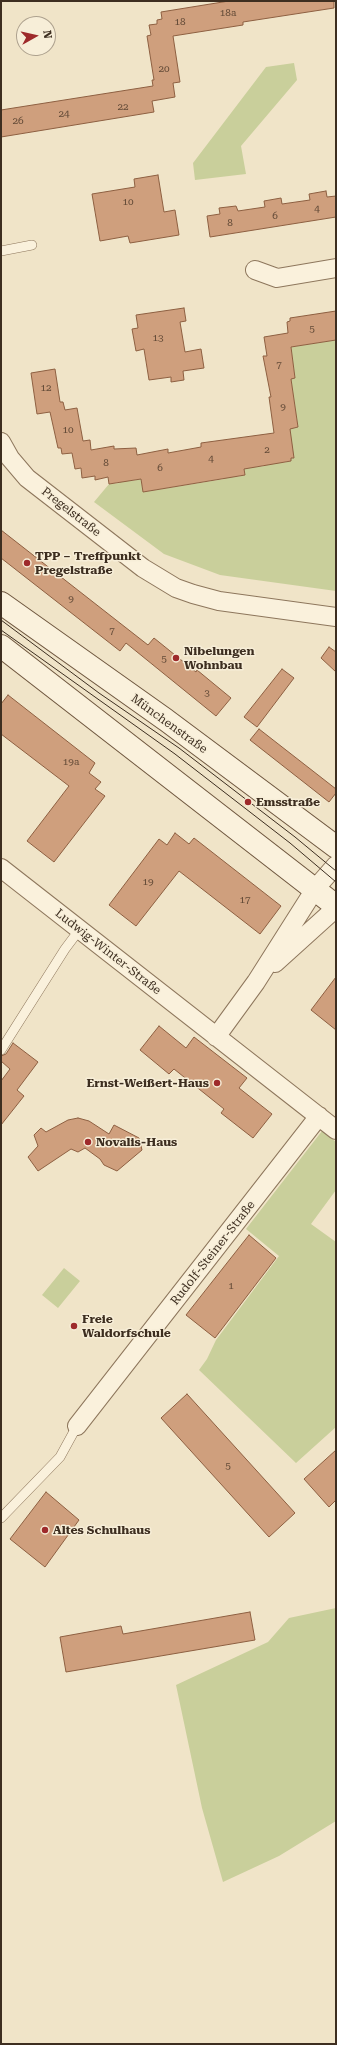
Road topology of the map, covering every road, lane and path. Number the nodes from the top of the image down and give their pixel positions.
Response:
1 (32, 245) dead end
2 (1, 250) edge
3 (336, 268) edge
4 (255, 270) dead end
5 (1, 442) edge
6 (1, 603) edge
7 (336, 617) edge
8 (1, 646) edge
9 (336, 847) edge
10 (336, 865) edge
11 (1, 868) edge
12 (315, 889) junction
13 (336, 907) edge
14 (80, 929) junction
15 (256, 982) junction
16 (216, 1037) junction
17 (1, 1050) edge
18 (319, 1116) junction
19 (336, 1130) edge
20 (77, 1426) joint
21 (1, 1518) edge

1 - 2 lane
3 - 4 street
5 - 7 street, Pregelstraße
6 - 9 main road, Münchenstraße
8 - 12 main road
10 - 12 street
11 - 14 street, Ludwig-Winter-Straße
12 - 13 main road
12 - 15 street
13 - 15 street
14 - 16 street, Ludwig-Winter-Straße
14 - 17 lane
15 - 16 street
16 - 18 street, Ludwig-Winter-Straße
18 - 19 street, Ludwig-Winter-Straße
18 - 20 street, Rudolf-Steiner-Straße
20 - 21 lane

